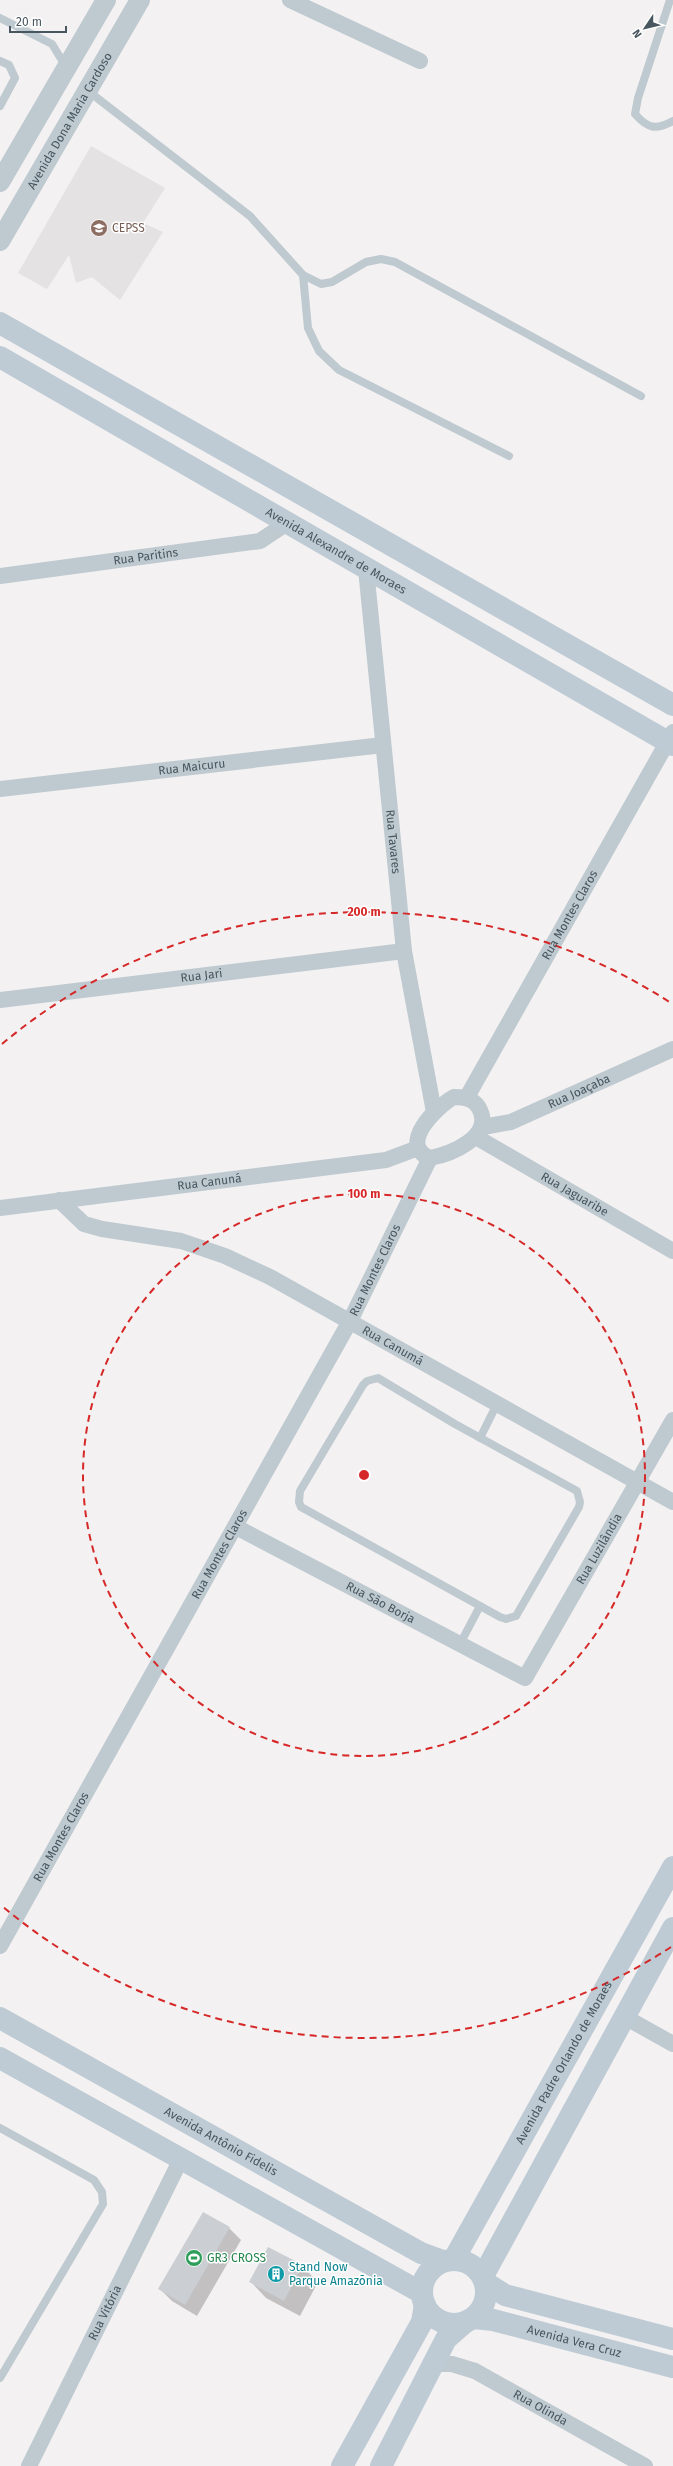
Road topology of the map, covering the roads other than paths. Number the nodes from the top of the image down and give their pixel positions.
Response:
1 (106, 0) edge
2 (140, 0) edge
3 (290, 0) edge
4 (670, 0) edge
5 (0, 18) edge
6 (0, 61) edge
7 (420, 61) dead end
8 (66, 68) junction
9 (88, 91) junction
10 (0, 106) edge
11 (673, 121) edge
12 (0, 182) edge
13 (0, 241) edge
14 (303, 275) junction
15 (0, 323) edge
16 (0, 357) edge
17 (641, 396) dead end
18 (509, 456) dead end
19 (286, 523) junction
20 (366, 568) junction
21 (0, 576) edge
22 (673, 704) edge
23 (671, 740) edge
24 (383, 745) junction
25 (0, 789) edge
26 (404, 951) junction
27 (0, 1000) edge
28 (673, 1049) edge
29 (468, 1098) junction
30 (434, 1112) junction
31 (479, 1132) junction
32 (418, 1148) junction
33 (430, 1158) junction
34 (59, 1200) junction
35 (0, 1208) edge
36 (673, 1251) edge
37 (350, 1321) junction
38 (497, 1404) junction
39 (673, 1420) edge
40 (480, 1438) junction
41 (637, 1483) junction
42 (673, 1502) edge
43 (236, 1527) junction
44 (480, 1606) junction
45 (460, 1644) junction
46 (525, 1678) joint
47 (673, 1867) edge
48 (673, 1928) edge
49 (0, 1946) edge
50 (623, 2016) junction
51 (0, 2018) edge
52 (673, 2044) edge
53 (0, 2058) edge
54 (0, 2128) edge
55 (181, 2159) junction
56 (448, 2260) junction
57 (484, 2279) junction
58 (423, 2299) junction
59 (468, 2321) junction
60 (673, 2338) edge
61 (431, 2364) junction
62 (673, 2367) edge
63 (0, 2378) edge
64 (29, 2466) edge
65 (342, 2466) edge
66 (381, 2466) edge
67 (645, 2466) edge

1 - 8 street
2 - 9 street, Avenida Dona Maria Cardoso
3 - 7 street
4 - 11 lane
5 - 8 lane
6 - 10 lane
8 - 12 street
9 - 13 street, Avenida Dona Maria Cardoso
9 - 14 lane
14 - 17 lane
14 - 18 lane
15 - 22 main road
16 - 19 main road, Avenida Alexandre de Moraes
19 - 20 main road, Avenida Alexandre de Moraes
19 - 21 street, Rua Paritins
20 - 23 main road, Avenida Alexandre de Moraes
20 - 24 street, Rua Tavares
23 - 29 street, Rua Montes Claros
24 - 25 street, Rua Maicuru
24 - 26 street, Rua Tavares
26 - 27 street, Rua Jari
26 - 30 street, Rua Tavares
28 - 31 street, Rua Joaçaba
29 - 30 street
29 - 31 street
30 - 32 street
31 - 33 street
31 - 36 street, Rua Jaguaribe
32 - 33 street
32 - 34 street, Rua Canuná
33 - 37 street, Rua Montes Claros
34 - 35 street, Rua Canuná
34 - 37 street, Rua Canumá
37 - 38 street, Rua Canumá
37 - 43 street, Rua Montes Claros
38 - 40 lane
38 - 41 street, Rua Canumá
39 - 41 street, Rua Luzilândia
40 - 44 lane
40 - 44 lane
41 - 42 street, Rua Canumá
41 - 46 street, Rua Luzilândia
43 - 45 street, Rua São Borja
43 - 49 street, Rua Montes Claros
44 - 45 lane
45 - 46 street, Rua São Borja
47 - 56 main road, Avenida Padre Orlando de Moraes
48 - 50 main road
50 - 52 street
50 - 57 main road
51 - 56 main road, Avenida Antônio Fidelis
53 - 55 main road
54 - 63 lane
55 - 58 main road
55 - 64 street, Rua Vitória
56 - 57 main road
56 - 58 main road
57 - 59 main road
57 - 60 main road
58 - 59 main road
58 - 65 main road
59 - 61 main road
59 - 62 main road, Avenida Vera Cruz
61 - 66 main road
61 - 67 street, Rua Olinda

